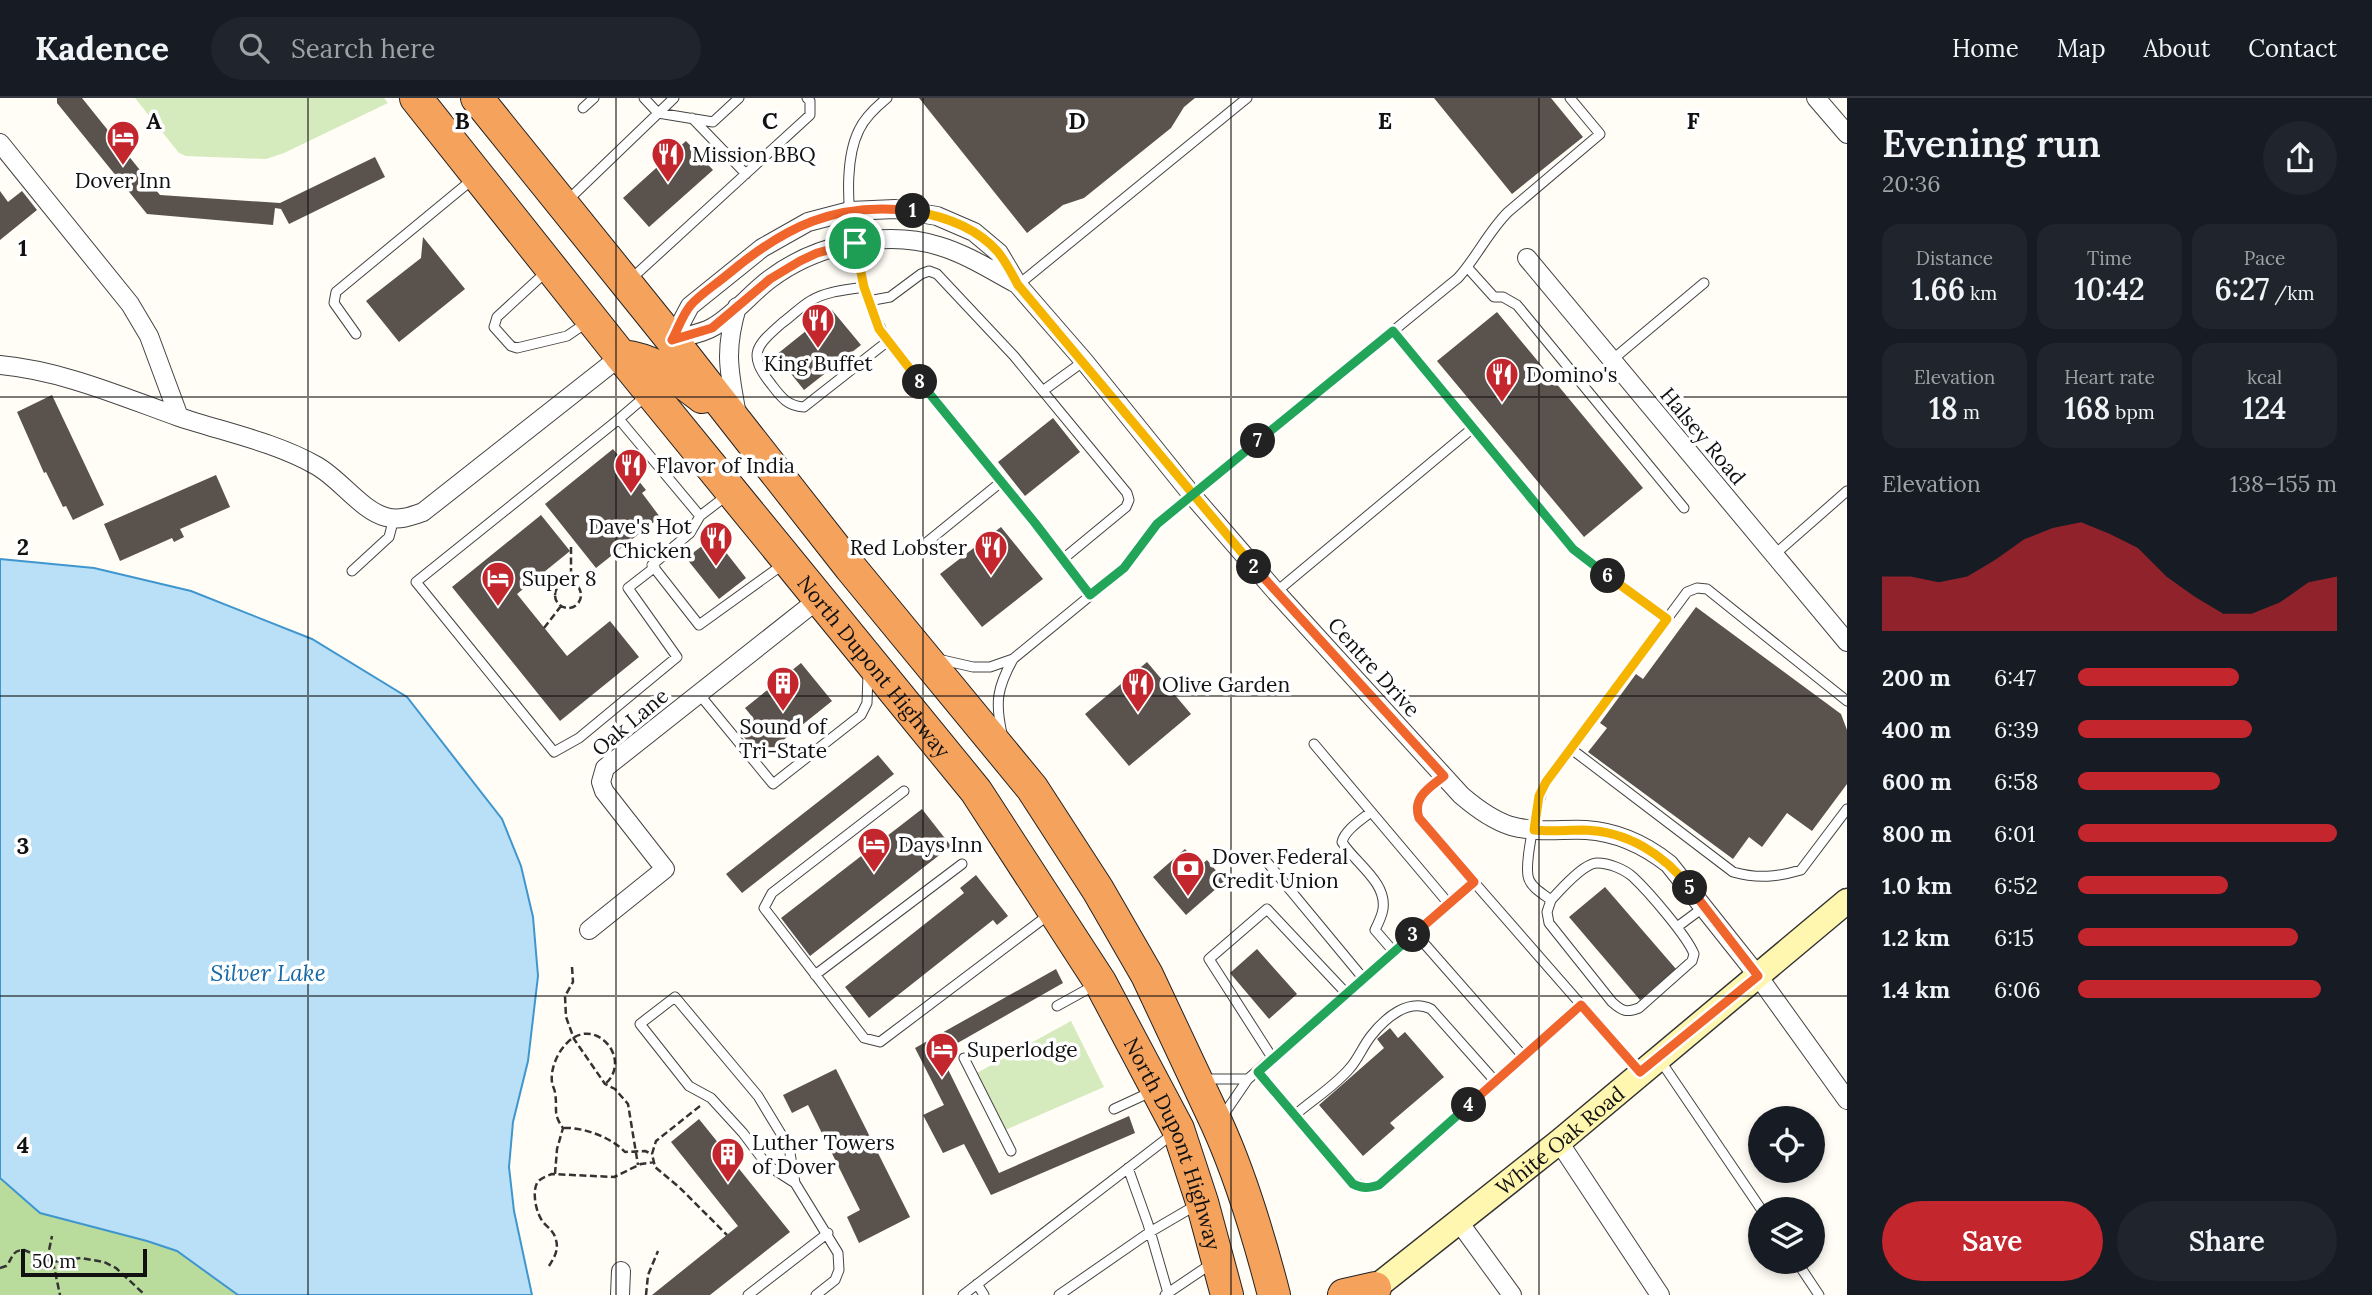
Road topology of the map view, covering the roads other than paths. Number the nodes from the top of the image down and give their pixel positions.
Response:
1 (416, 98) edge
2 (477, 98) edge
3 (594, 98) edge
4 (645, 98) edge
5 (674, 98) edge
6 (740, 98) edge
7 (807, 98) edge
8 (887, 98) edge
9 (1247, 98) edge
10 (1570, 98) edge
11 (1816, 98) edge
12 (583, 108) dead end
13 (658, 113) junction
14 (692, 118) junction
15 (1847, 134) edge
16 (0, 143) edge
17 (746, 174) junction
18 (478, 175) junction
19 (563, 205) junction
20 (849, 211) junction
21 (855, 243) junction
22 (1527, 258) dead end
23 (1468, 267) junction
24 (551, 268) junction
25 (626, 283) junction
26 (1704, 283) dead end
27 (1018, 285) junction
28 (864, 287) junction
29 (868, 301) junction
30 (737, 307) junction
31 (589, 316) junction
32 (1393, 331) junction
33 (356, 334) dead end
34 (672, 340) junction
35 (888, 341) junction
36 (621, 356) junction
37 (1084, 361) junction
38 (1611, 361) junction
39 (0, 365) edge
40 (1044, 390) junction
41 (651, 391) junction
42 (179, 417) junction
43 (619, 419) junction
44 (739, 426) junction
45 (1474, 427) junction
46 (1001, 482) junction
47 (733, 491) junction
48 (1847, 491) edge
49 (1192, 495) junction
50 (1684, 508) dead end
51 (700, 516) junction
52 (394, 518) junction
53 (926, 543) dead end
54 (1774, 555) junction
55 (1063, 559) junction
56 (789, 560) junction
57 (654, 567) junction
58 (352, 571) dead end
59 (1276, 592) junction
60 (1090, 595) junction
61 (820, 598) junction
62 (1667, 619) junction
63 (1847, 642) edge
64 (923, 654) junction
65 (866, 655) junction
66 (1013, 659) junction
67 (952, 690) junction
68 (699, 694) junction
69 (1847, 701) edge
70 (1314, 744) dead end
71 (1570, 748) junction
72 (1006, 757) junction
73 (1444, 776) junction
74 (904, 791) dead end
75 (1847, 808) edge
76 (1371, 812) junction
77 (1534, 830) junction
78 (1267, 862) dead end
79 (962, 864) dead end
80 (1474, 882) junction
81 (1551, 900) junction
82 (1847, 901) edge
83 (1449, 904) junction
84 (1704, 906) junction
85 (1055, 910) junction
86 (1677, 928) junction
87 (589, 930) dead end
88 (1415, 933) junction
89 (1394, 952) junction
90 (816, 975) junction
91 (1758, 976) junction
92 (1363, 978) junction
93 (1101, 982) junction
94 (1346, 993) junction
95 (1581, 1005) junction
96 (1057, 1006) dead end
97 (1523, 1056) junction
98 (964, 1058) dead end
99 (1273, 1059) junction
100 (1649, 1065) junction
101 (1258, 1072) junction
102 (1196, 1079) junction
103 (1248, 1079) junction
104 (1496, 1081) junction
105 (1158, 1089) junction
106 (1847, 1099) edge
107 (1114, 1109) dead end
108 (1295, 1115) junction
109 (1217, 1124) junction
110 (1178, 1129) junction
111 (1559, 1142) junction
112 (1011, 1151) dead end
113 (1128, 1168) junction
114 (795, 1183) junction
115 (1752, 1197) edge
116 (1202, 1202) junction
117 (1459, 1222) junction
118 (1150, 1232) junction
119 (828, 1233) junction
120 (1219, 1259) junction
121 (621, 1271) dead end
122 (1805, 1274) edge
123 (977, 1284) junction
124 (1272, 1287) edge
125 (1373, 1293) edge
126 (1166, 1294) edge
127 (620, 1295) edge
128 (748, 1295) edge
129 (816, 1295) edge
130 (963, 1295) edge
131 (984, 1295) edge
132 (1059, 1295) edge
133 (1227, 1295) edge
134 (1239, 1295) edge
135 (1297, 1295) edge
136 (1344, 1295) edge
137 (1511, 1295) edge
138 (1660, 1295) edge
139 (1819, 1295) edge

1 - 18 highway, North Dupont Highway
2 - 19 highway, North Dupont Highway
3 - 12 lane
4 - 13 lane
5 - 13 lane
6 - 14 lane
7 - 17 lane
8 - 20 lane
9 - 27 lane
10 - 23 lane
11 - 15 street
13 - 14 lane
13 - 19 lane
14 - 17 lane
16 - 42 street
17 - 25 lane
18 - 24 highway, North Dupont Highway
18 - 33 lane
19 - 25 highway, North Dupont Highway
20 - 21 lane
20 - 27 street, Centre Drive
20 - 34 street, Centre Drive
21 - 27 street, Centre Drive
21 - 28 lane
21 - 30 street, Centre Drive
22 - 38 street, Halsey Road
23 - 32 lane
23 - 50 lane
24 - 31 highway, North Dupont Highway
24 - 31 lane
25 - 34 highway, North Dupont Highway
26 - 38 lane
27 - 37 street, Centre Drive
28 - 29 lane
28 - 35 lane
29 - 35 lane
29 - 40 lane
30 - 34 street, Centre Drive
30 - 44 street
31 - 34 highway
31 - 36 highway, North Dupont Highway
32 - 45 lane
32 - 49 lane
34 - 44 highway, North Dupont Highway
35 - 46 lane
36 - 41 highway, North Dupont Highway
36 - 44 highway
36 - 52 street
37 - 40 lane
37 - 49 street, Centre Drive
38 - 54 street, Halsey Road
39 - 42 street
40 - 55 lane
41 - 43 lane
41 - 47 highway, North Dupont Highway
42 - 52 street
43 - 51 lane
43 - 57 lane
44 - 64 highway, North Dupont Highway
45 - 59 lane
45 - 62 lane
46 - 53 lane
46 - 55 lane
47 - 51 lane
47 - 56 highway, North Dupont Highway
48 - 54 lane
49 - 59 street, Centre Drive
49 - 60 lane
51 - 57 lane
52 - 58 lane
54 - 63 street, Halsey Road
55 - 60 lane
56 - 57 lane
56 - 61 highway, North Dupont Highway
59 - 73 street, Centre Drive
60 - 66 lane
61 - 65 highway, North Dupont Highway
61 - 67 highway
61 - 68 street, Oak Lane
62 - 69 lane
62 - 71 lane
64 - 66 lane
64 - 67 highway, North Dupont Highway
65 - 68 lane
65 - 85 highway, North Dupont Highway
66 - 72 lane
67 - 72 highway, North Dupont Highway
68 - 87 street, Oak Lane
70 - 76 lane
71 - 75 lane
71 - 77 lane
72 - 102 highway, North Dupont Highway
73 - 77 street, Centre Drive
73 - 80 lane
74 - 90 lane
76 - 83 lane
76 - 89 lane
77 - 81 lane
77 - 84 street, Centre Drive
78 - 92 lane
79 - 90 lane
80 - 83 lane
80 - 95 lane
81 - 86 lane
81 - 86 lane
82 - 91 street, White Oak Road
83 - 88 lane
84 - 86 lane
84 - 91 street, Centre Drive
85 - 90 lane
85 - 93 highway, North Dupont Highway
88 - 89 lane
88 - 97 lane
89 - 92 lane
91 - 100 street, White Oak Road
91 - 106 street, Centre Drive
92 - 94 lane
93 - 96 lane
93 - 105 highway, North Dupont Highway
94 - 99 lane
94 - 99 lane
95 - 97 lane
95 - 100 lane
97 - 104 lane
98 - 112 lane
99 - 101 lane
100 - 111 street, White Oak Road
100 - 115 lane
101 - 103 lane
101 - 108 lane
102 - 103 lane
102 - 109 highway, North Dupont Highway
103 - 109 lane
104 - 108 lane
104 - 108 lane
105 - 107 lane
105 - 110 highway, North Dupont Highway
109 - 124 highway, North Dupont Highway
110 - 113 lane
110 - 116 highway, North Dupont Highway
111 - 117 street, White Oak Road
111 - 138 street
113 - 118 lane
113 - 123 lane
114 - 114 lane
114 - 119 lane
116 - 118 lane
116 - 120 highway, North Dupont Highway
117 - 125 street, White Oak Road
117 - 137 street
118 - 126 lane
118 - 132 lane
119 - 128 lane
119 - 129 lane
120 - 126 lane
120 - 133 highway, North Dupont Highway
120 - 134 highway
121 - 127 street
122 - 139 lane
123 - 130 lane
123 - 131 lane
124 - 135 highway
125 - 136 highway

